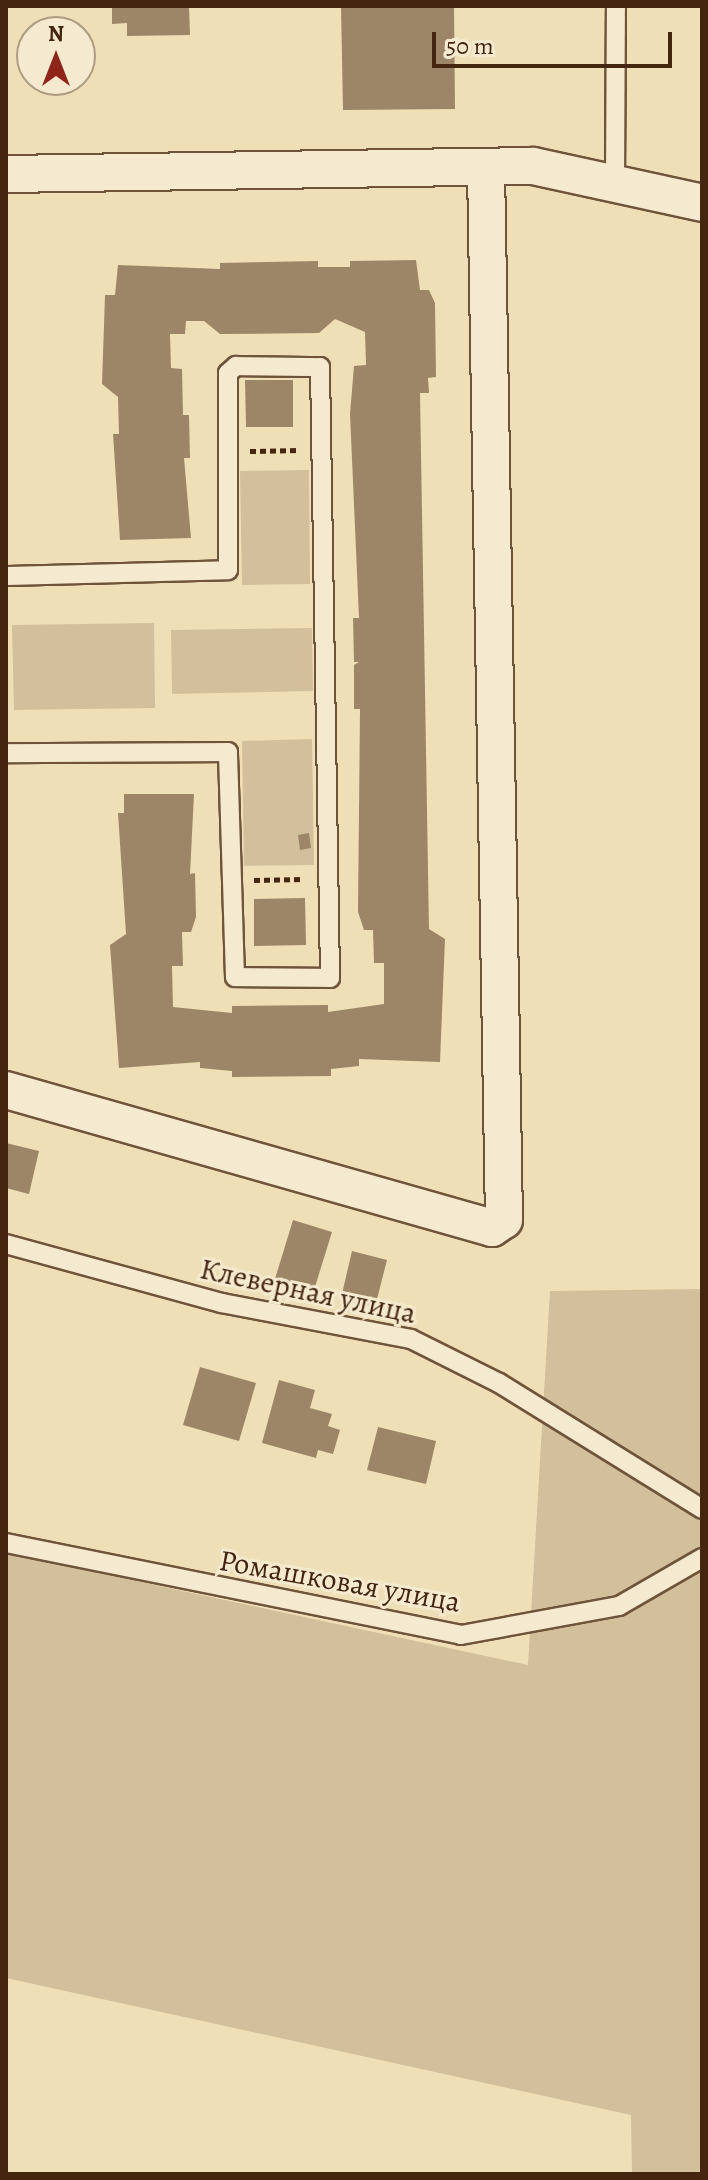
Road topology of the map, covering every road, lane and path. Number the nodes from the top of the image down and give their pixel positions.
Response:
1 (616, 6) edge
2 (486, 167) junction
3 (6, 174) edge
4 (615, 184) junction
5 (702, 203) edge
6 (323, 450) junction
7 (229, 451) junction
8 (6, 576) edge
9 (6, 753) edge
10 (330, 878) junction
11 (233, 880) junction
12 (6, 1090) edge
13 (6, 1244) edge
14 (702, 1509) edge
15 (6, 1543) edge
16 (702, 1558) edge

1 - 4 lane
2 - 3 street
2 - 4 street
2 - 12 street
4 - 5 street
6 - 7 path
6 - 7 lane
6 - 10 lane
7 - 8 lane
9 - 11 lane
10 - 11 path
10 - 11 lane
13 - 14 lane, Клеверная улица
15 - 16 lane, Ромашковая улица

